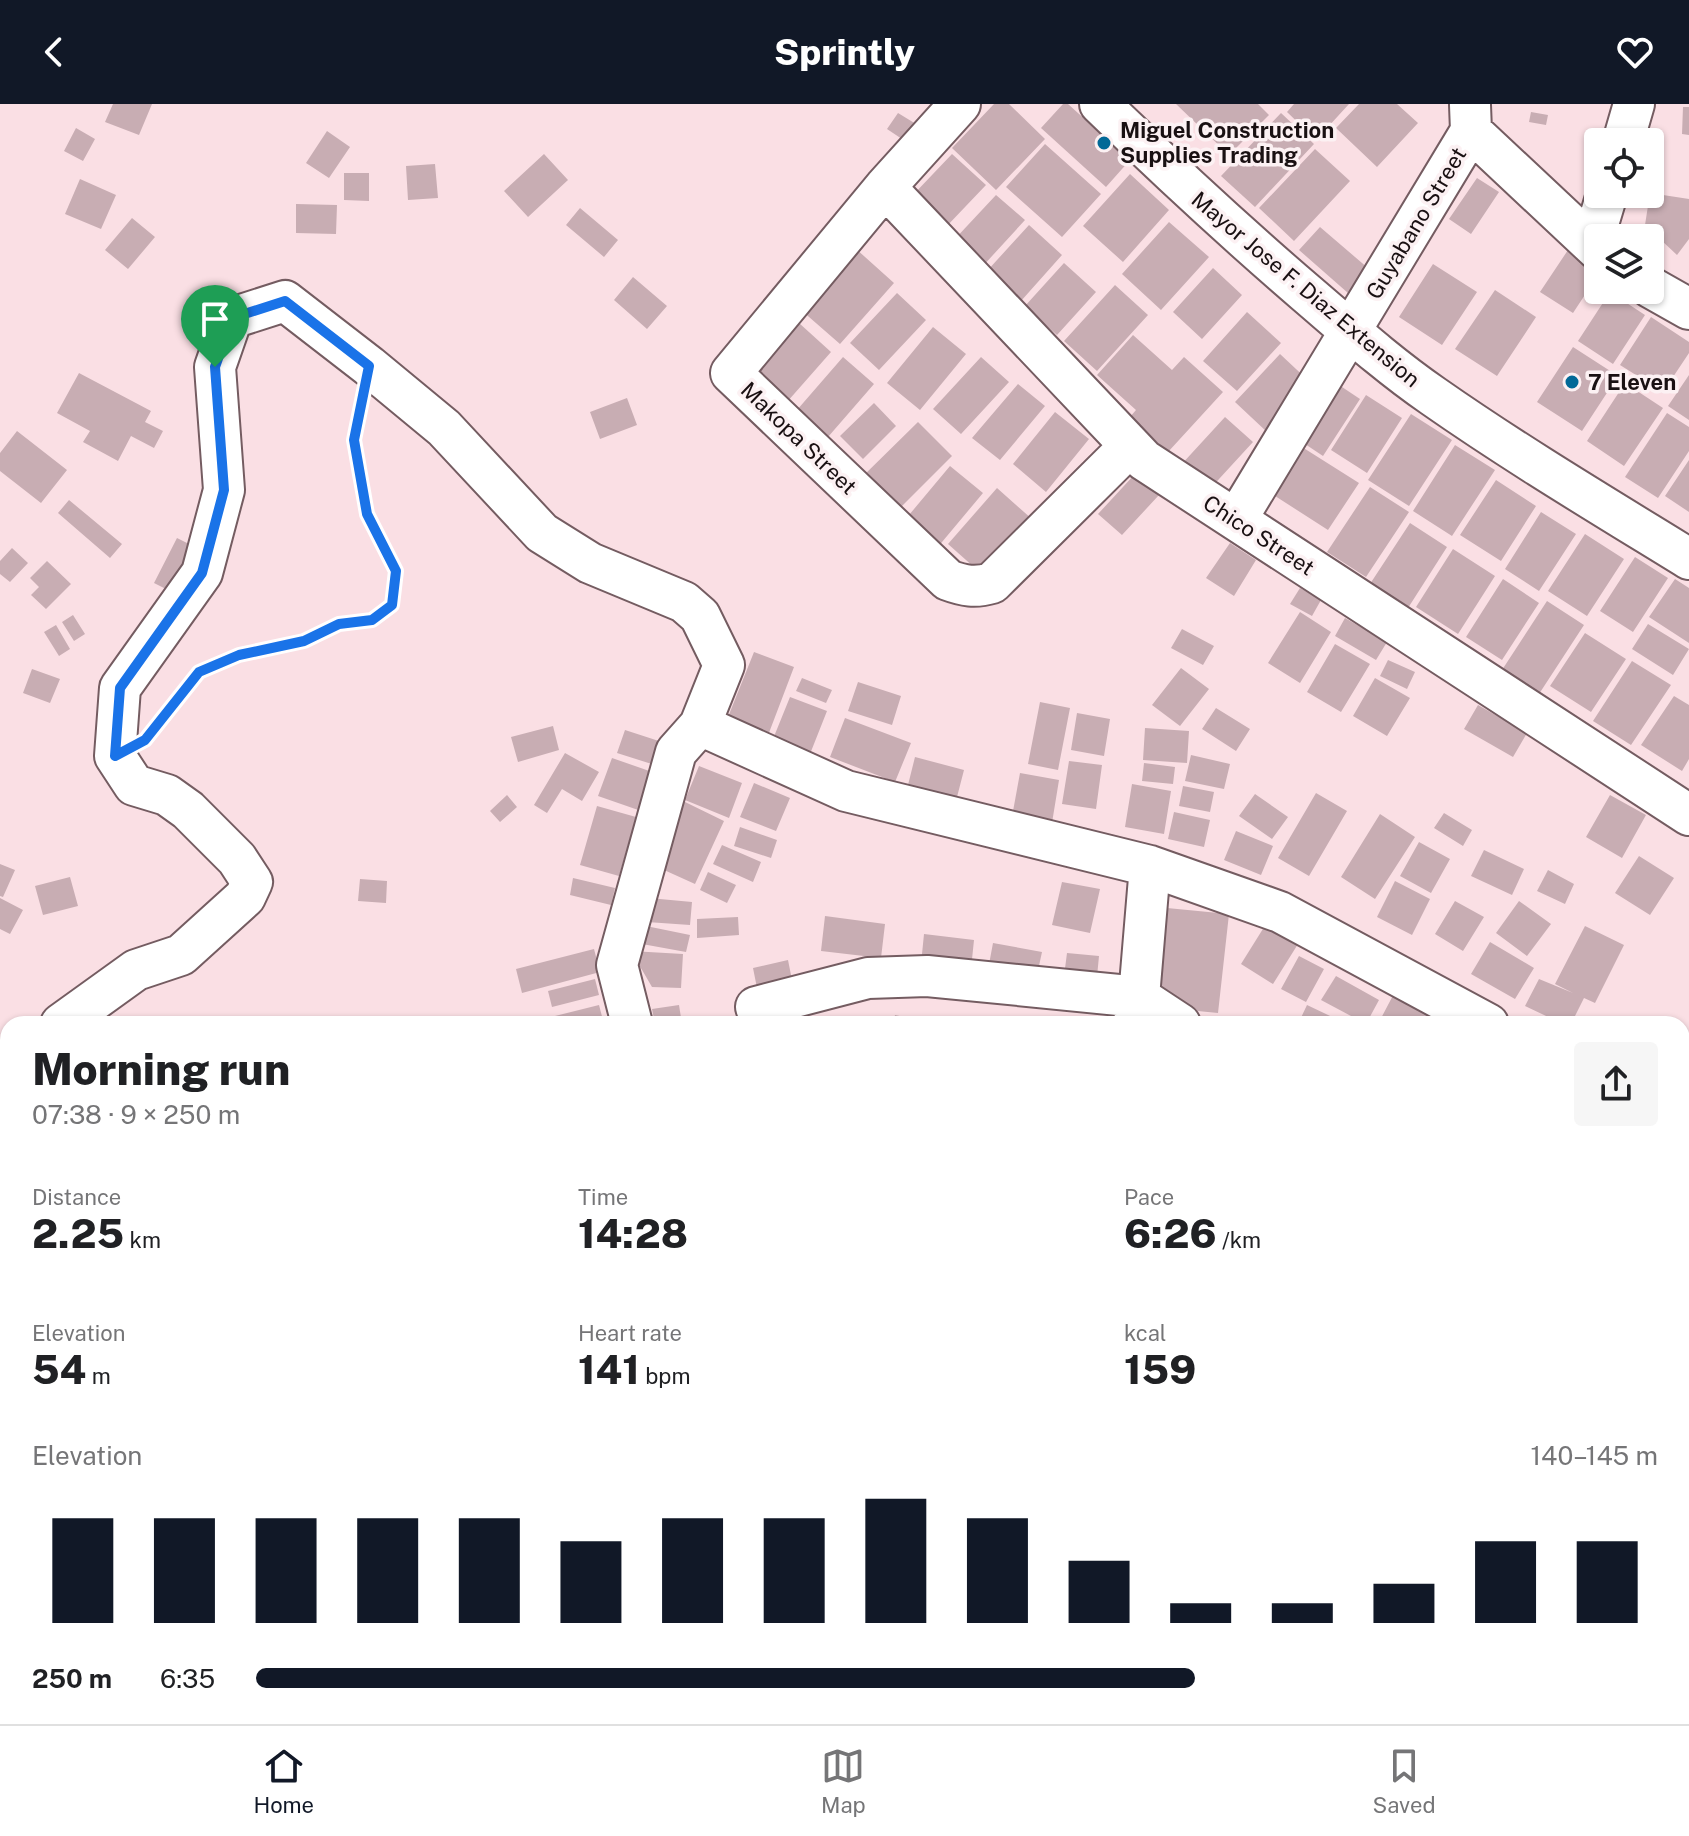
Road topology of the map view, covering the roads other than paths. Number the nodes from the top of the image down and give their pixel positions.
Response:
1 (960, 104) edge
2 (1100, 104) edge
3 (1634, 104) edge
4 (1471, 118) edge
5 (1627, 128) edge
6 (885, 187) junction
7 (1584, 236) edge
8 (1664, 295) edge
9 (1689, 309) edge
10 (1351, 331) junction
11 (1130, 446) junction
12 (1236, 520) junction
13 (1689, 559) edge
14 (700, 725) junction
15 (1689, 815) edge
16 (1150, 866) junction
17 (1136, 1010) edge
18 (72, 1016) edge
19 (630, 1016) edge
20 (759, 1016) edge
21 (1473, 1016) edge

1 - 6 street, Makopa Street
2 - 10 street, Mayor Jose F. Diaz Extension
3 - 5 street
4 - 7 street
4 - 10 street, Guyabano Street
6 - 11 street, Chico Street
6 - 11 street, Makopa Street
8 - 9 street
10 - 12 street, Guyabano Street
10 - 13 street, Mayor Jose F. Diaz Extension
11 - 12 street, Chico Street
12 - 15 street, Chico Street
14 - 16 street
14 - 18 street
14 - 19 street
16 - 17 street
16 - 21 street
17 - 20 street

